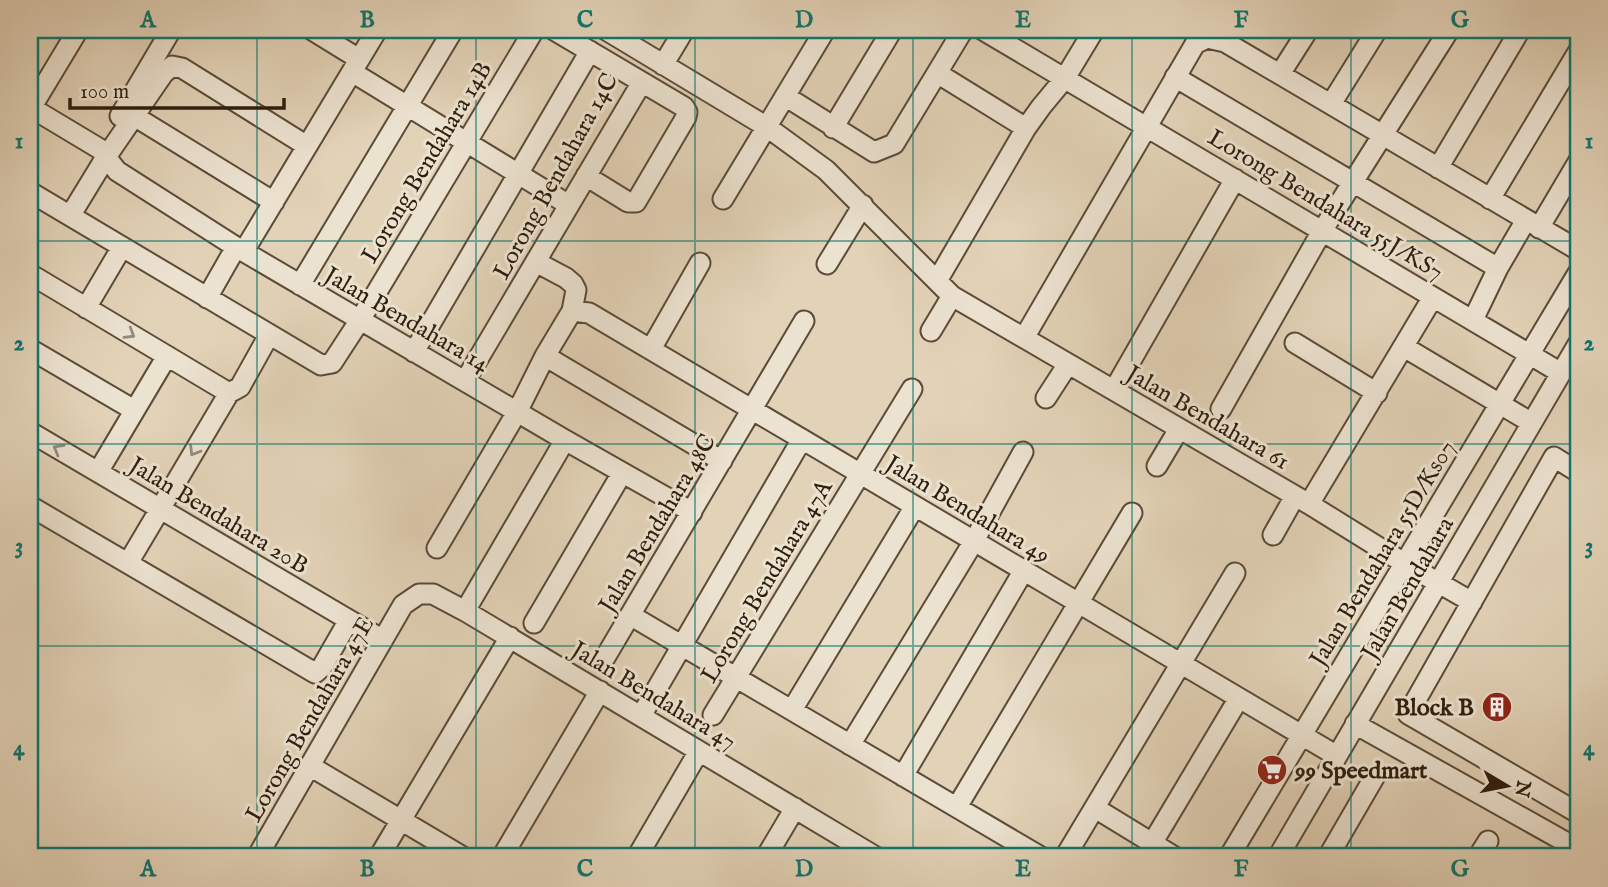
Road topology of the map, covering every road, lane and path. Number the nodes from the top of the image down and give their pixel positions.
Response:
1 (78, 30) edge
2 (171, 30) edge
3 (312, 30) edge
4 (377, 30) edge
5 (453, 30) edge
6 (534, 30) edge
7 (554, 30) edge
8 (606, 30) edge
9 (684, 30) edge
10 (825, 30) edge
11 (892, 30) edge
12 (963, 30) edge
13 (984, 30) edge
14 (1094, 30) edge
15 (1308, 30) edge
16 (1377, 30) edge
17 (1449, 30) edge
18 (1520, 30) edge
19 (590, 51) junction
20 (1578, 52) edge
21 (663, 65) junction
22 (356, 66) junction
23 (937, 73) junction
24 (1280, 74) junction
25 (1175, 76) junction
26 (1065, 78) junction
27 (642, 82) junction
28 (785, 96) junction
29 (1331, 104) junction
30 (407, 105) junction
31 (30, 108) edge
32 (134, 116) junction
33 (767, 127) junction
34 (1147, 127) junction
35 (833, 128) junction
36 (1026, 128) junction
37 (1384, 136) junction
38 (467, 142) junction
39 (307, 146) junction
40 (103, 153) junction
41 (1578, 162) edge
42 (1438, 168) junction
43 (519, 174) junction
44 (586, 176) junction
45 (1235, 179) junction
46 (1354, 182) junction
47 (30, 192) edge
48 (723, 199) dead end
49 (1490, 199) junction
50 (274, 202) junction
51 (569, 205) junction
52 (863, 205) junction
53 (70, 216) junction
54 (1532, 224) junction
55 (1322, 231) junction
56 (122, 247) junction
57 (240, 249) junction
58 (1578, 250) edge
59 (536, 262) junction
60 (700, 263) dead end
61 (827, 264) dead end
62 (1498, 268) junction
63 (1578, 273) edge
64 (30, 274) edge
65 (937, 281) junction
66 (300, 285) junction
67 (952, 296) junction
68 (1433, 297) junction
69 (207, 298) junction
70 (86, 308) junction
71 (572, 311) junction
72 (360, 320) junction
73 (1472, 320) junction
74 (804, 321) dead end
75 (931, 331) dead end
76 (269, 335) junction
77 (1024, 338) junction
78 (1294, 343) dead end
79 (1578, 344) edge
80 (1404, 347) junction
81 (30, 349) edge
82 (651, 349) junction
83 (414, 352) junction
84 (1530, 354) junction
85 (167, 356) junction
86 (545, 356) junction
87 (1068, 363) junction
88 (1561, 373) junction
89 (465, 382) junction
90 (912, 389) dead end
91 (1114, 390) junction
92 (229, 393) junction
93 (1377, 393) junction
94 (1046, 398) dead end
95 (1499, 403) junction
96 (1221, 409) dead end
97 (134, 410) junction
98 (753, 410) junction
99 (517, 412) junction
100 (1532, 423) junction
101 (1179, 429) junction
102 (30, 432) edge
103 (802, 439) junction
104 (565, 440) junction
105 (1023, 452) dead end
106 (722, 461) junction
107 (1157, 466) dead end
108 (1578, 471) edge
109 (98, 472) junction
110 (622, 473) junction
111 (861, 473) junction
112 (1302, 500) junction
113 (30, 506) edge
114 (915, 506) junction
115 (159, 508) junction
116 (692, 512) junction
117 (1132, 513) dead end
118 (1273, 536) dead end
119 (974, 541) junction
120 (437, 548) dead end
121 (128, 563) junction
122 (1404, 563) junction
123 (1024, 570) junction
124 (1235, 573) dead end
125 (1438, 582) junction
126 (1078, 602) junction
127 (1472, 602) junction
128 (403, 605) joint
129 (466, 611) junction
130 (631, 615) junction
131 (349, 620) junction
132 (534, 624) dead end
133 (510, 637) junction
134 (383, 640) junction
135 (682, 645) junction
136 (603, 661) dead end
137 (1182, 664) junction
138 (736, 677) junction
139 (600, 691) junction
140 (1239, 698) junction
141 (792, 710) junction
142 (713, 715) dead end
143 (641, 716) junction
144 (1355, 724) junction
145 (1302, 735) junction
146 (850, 745) junction
147 (699, 751) junction
148 (1337, 756) junction
149 (310, 766) junction
150 (903, 776) junction
151 (1375, 776) dead end
152 (957, 807) junction
153 (795, 808) junction
154 (1095, 808) junction
155 (1578, 813) edge
156 (401, 821) junction
157 (1578, 849) edge
158 (1149, 850) edge
159 (257, 857) edge
160 (379, 857) edge
161 (463, 857) edge
162 (502, 857) edge
163 (636, 857) edge
164 (766, 857) edge
165 (876, 857) edge
166 (1041, 857) edge
167 (1065, 857) edge
168 (1175, 857) edge
169 (1229, 857) edge
170 (1278, 857) edge
171 (1328, 857) edge

1 - 31 street
2 - 40 street
3 - 22 street
4 - 22 street
5 - 30 street
6 - 38 street, Lorong Bendahara 14B
7 - 19 street, Lorong Bendahara 14C
8 - 21 street, Jalan Bendahara 61
9 - 21 street
10 - 28 street
11 - 35 street
12 - 23 street
13 - 26 street, Lorong Bendahara 55J/KS7
14 - 26 street
15 - 24 street
16 - 29 street
17 - 37 street
18 - 42 street
19 - 27 street, Lorong Bendahara 14C
19 - 43 street
20 - 49 street
21 - 33 street, Jalan Bendahara 61
22 - 30 street
22 - 39 street
23 - 35 street
23 - 36 street
24 - 25 street
24 - 29 street
25 - 34 street
25 - 46 street
26 - 34 street, Lorong Bendahara 55J/KS7
26 - 36 street
27 - 44 street, Lorong Bendahara 14C
27 - 44 street
28 - 33 street
28 - 35 street
29 - 37 street
30 - 38 street
30 - 66 street
31 - 40 street, Jalan Bendahara 14
32 - 39 street
32 - 40 street
32 - 50 street
33 - 48 street
33 - 52 street, Jalan Bendahara 61
34 - 45 street, Lorong Bendahara 55J/KS7
34 - 77 street
36 - 65 street
37 - 42 street
37 - 46 street
38 - 43 street
38 - 72 street, Lorong Bendahara 14B
39 - 50 street
40 - 53 street
40 - 57 street, Jalan Bendahara 14
41 - 54 street
42 - 49 street
43 - 51 street
43 - 83 street
44 - 51 street, Lorong Bendahara 14C
45 - 55 street, Lorong Bendahara 55J/KS7
45 - 91 street
46 - 55 street
46 - 62 street
47 - 53 street
49 - 54 street
50 - 57 street
51 - 59 street, Lorong Bendahara 14C
52 - 61 street
52 - 65 street, Jalan Bendahara 61
53 - 56 street
54 - 58 street
54 - 62 street
55 - 68 street, Lorong Bendahara 55J/KS7
55 - 96 street
56 - 69 street
56 - 70 street
57 - 66 street, Jalan Bendahara 14
57 - 69 street
59 - 71 street
59 - 89 street, Lorong Bendahara 14C
60 - 82 street
62 - 73 street
63 - 84 street, Jalan Bendahara 55D/Ks07
64 - 70 street
65 - 67 street, Jalan Bendahara 61
66 - 72 street, Jalan Bendahara 14
67 - 75 street
67 - 77 street, Jalan Bendahara 61
68 - 73 street, Lorong Bendahara 55J/KS7
68 - 80 street
69 - 76 street
70 -> 85 street
71 - 82 street, Jalan Bendahara 49
71 - 86 street
72 - 76 street, Lorong Bendahara 14B
72 - 83 street, Jalan Bendahara 14
73 - 84 street, Lorong Bendahara 55J/KS7
74 - 98 street, Jalan Bendahara 48C
76 - 92 street
77 - 87 street, Jalan Bendahara 61
78 - 93 street
79 - 88 street, Jalan Bendahara
80 - 93 street
80 - 95 street
81 - 97 street
82 - 98 street, Jalan Bendahara 49
83 - 89 street, Jalan Bendahara 14
84 - 88 street, Lorong Bendahara 55J/KS7
84 - 95 street, Jalan Bendahara 55D/Ks07
85 - 92 street
85 - 97 street
86 - 99 street
86 - 106 street
87 - 91 street, Jalan Bendahara 61
87 - 94 street
88 - 100 street, Jalan Bendahara
89 - 99 street, Jalan Bendahara 14
90 - 111 street, Lorong Bendahara 47A
91 - 101 street, Jalan Bendahara 61
92 -> 115 street
93 - 112 street
95 - 100 street
95 - 122 street, Jalan Bendahara 55D/Ks07
97 - 109 street
98 - 103 street, Jalan Bendahara 49
98 - 106 street, Jalan Bendahara 48C
99 - 104 street, Jalan Bendahara 14
99 - 120 street
100 - 125 street, Jalan Bendahara
101 - 107 street
101 - 112 street, Jalan Bendahara 61
109 -> 102 street, Jalan Bendahara 20B
103 - 111 street, Jalan Bendahara 49
103 - 135 street
104 - 110 street, Jalan Bendahara 14
104 - 129 street
105 - 119 street
106 - 116 street, Jalan Bendahara 48C
108 - 127 street
109 - 115 street, Jalan Bendahara 20B
110 - 116 street, Jalan Bendahara 14
110 - 132 street
111 - 114 street, Jalan Bendahara 49
111 - 138 street, Lorong Bendahara 47A
112 - 118 street
112 - 122 street, Jalan Bendahara 61
113 - 121 street
114 - 119 street, Jalan Bendahara 49
114 - 141 street
115 - 121 street
115 - 131 street, Jalan Bendahara 20B
116 - 130 street, Jalan Bendahara 48C
117 - 126 street
119 - 123 street, Jalan Bendahara 49
119 - 146 street
121 - 131 street
122 - 125 street, Jalan Bendahara 61
122 - 145 street, Jalan Bendahara 55D/Ks07
123 - 126 street, Jalan Bendahara 49
123 - 150 street
124 - 137 street
125 - 127 street, Jalan Bendahara 61
125 - 144 street, Jalan Bendahara
126 - 137 street, Jalan Bendahara 49
126 - 152 street
127 - 155 street
128 - 129 street, Jalan Bendahara 47
128 - 134 street, Lorong Bendahara 47E
129 - 133 street, Jalan Bendahara 47
130 - 135 street
130 - 136 street, Jalan Bendahara 48C
131 - 134 street, Jalan Bendahara 20B
133 - 139 street, Jalan Bendahara 47
133 - 156 street
134 - 149 street, Lorong Bendahara 47E
135 - 138 street
135 - 143 street
137 - 140 street, Jalan Bendahara 49
137 - 154 street
138 - 141 street
138 - 142 street, Lorong Bendahara 47A
139 - 143 street, Jalan Bendahara 47
139 - 162 street
140 - 145 street, Jalan Bendahara 49
140 - 158 street
141 - 146 street
143 - 147 street, Jalan Bendahara 47
144 - 148 street, Jalan Bendahara
144 - 157 street
145 - 148 street, Jalan Bendahara 49
145 - 169 street, Jalan Bendahara 55D/Ks07
146 - 150 street
147 - 153 street, Jalan Bendahara 47
147 - 163 street
148 - 170 street, Jalan Bendahara
149 - 156 street
149 - 159 street, Lorong Bendahara 47E
150 - 152 street
151 - 171 street
152 - 166 street
153 - 164 street
153 - 165 street, Jalan Bendahara 47
154 - 158 street
154 - 167 street
156 - 160 street
156 - 161 street
158 - 168 street

